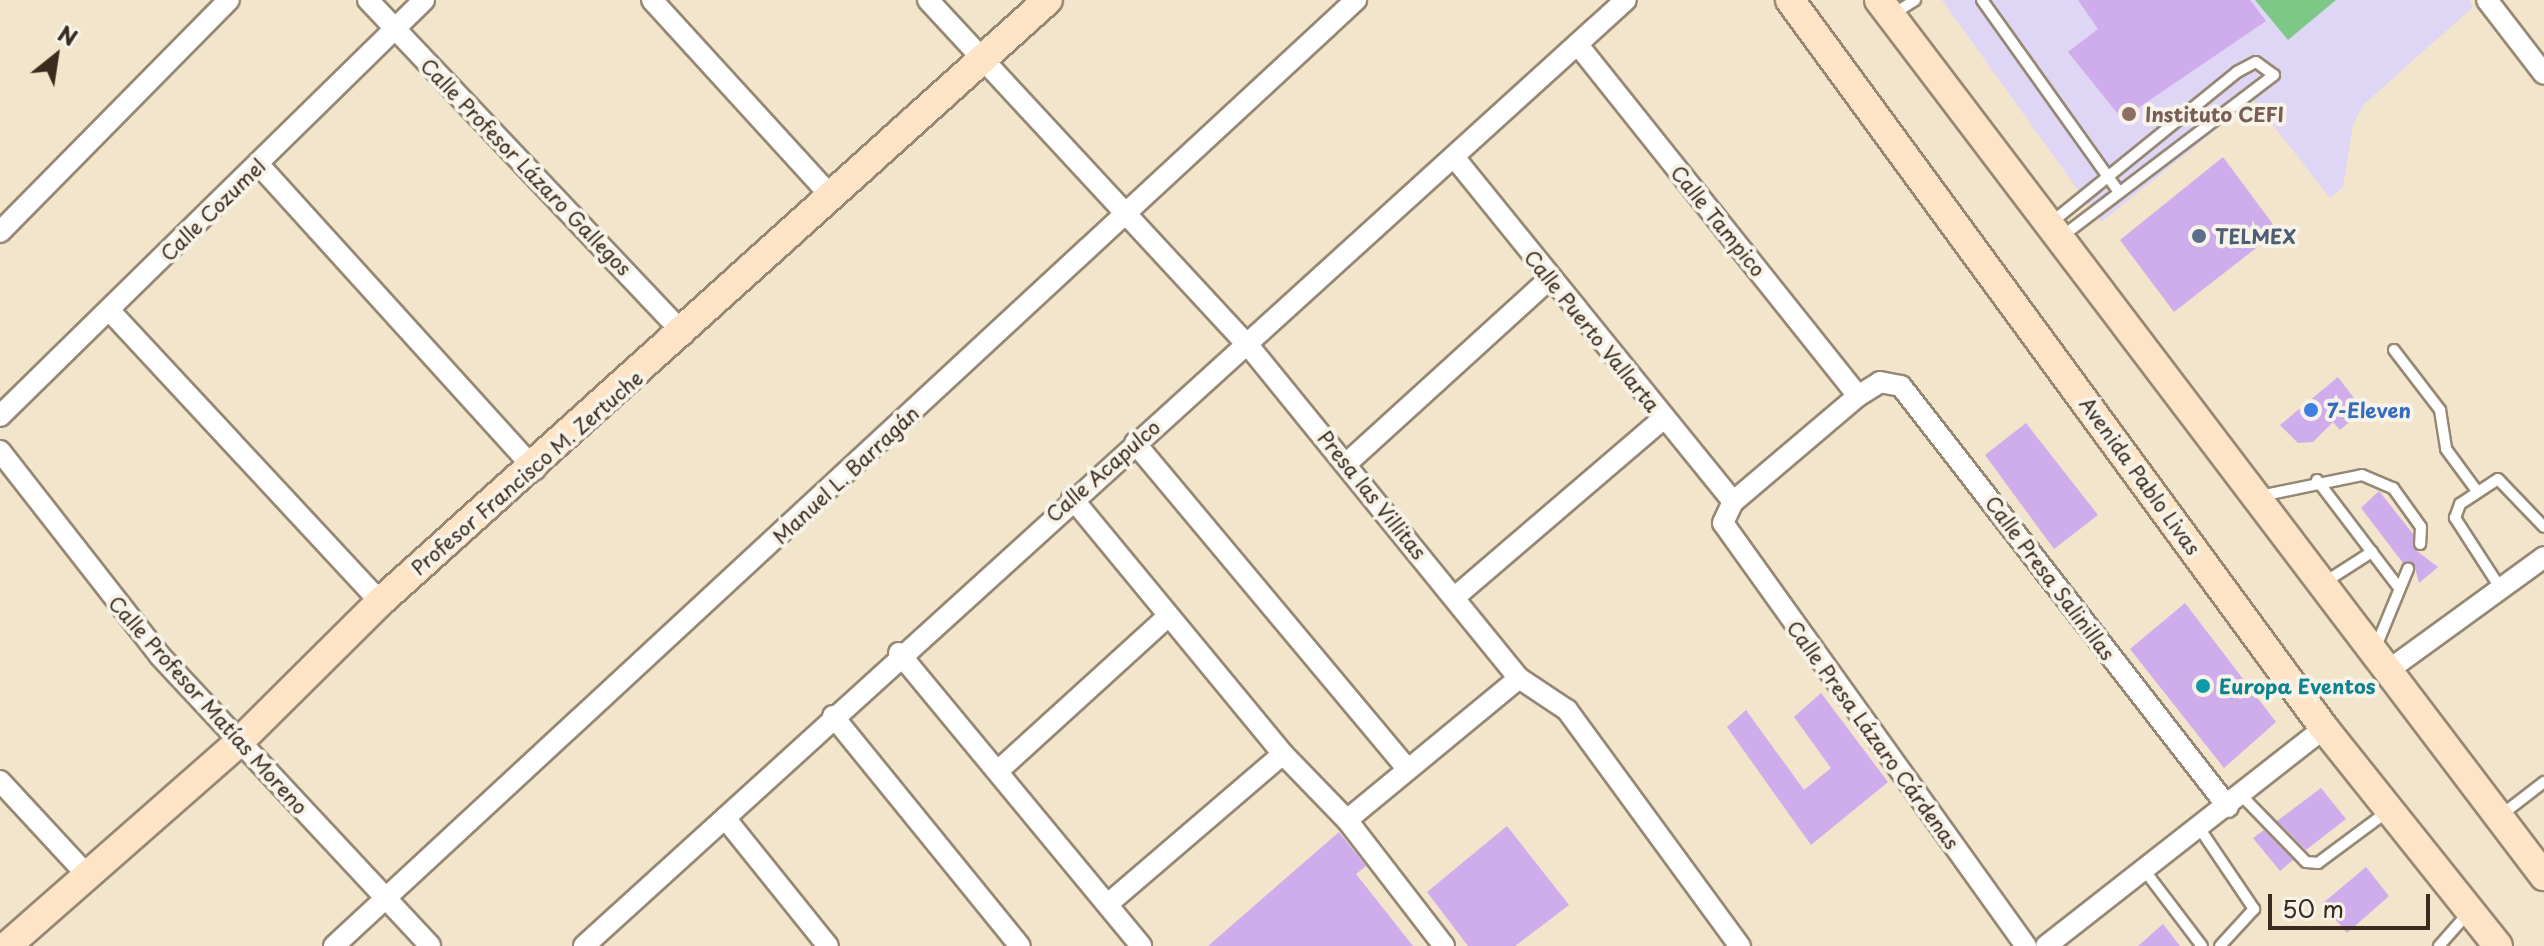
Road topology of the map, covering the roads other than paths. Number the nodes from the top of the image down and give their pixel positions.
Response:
1 (229, 0) edge
2 (368, 0) edge
3 (424, 0) edge
4 (652, 0) edge
5 (928, 0) edge
6 (1048, 0) edge
7 (1356, 0) edge
8 (1626, 0) edge
9 (1790, 0) edge
10 (1915, 0) edge
11 (1982, 0) edge
12 (2487, 0) edge
13 (1885, 8) edge
14 (395, 30) junction
15 (1578, 45) junction
16 (980, 60) junction
17 (2544, 74) edge
18 (1454, 157) junction
19 (259, 165) junction
20 (2109, 178) junction
21 (2118, 191) junction
22 (830, 195) junction
23 (1124, 215) junction
24 (0, 232) edge
25 (2053, 233) junction
26 (1548, 280) junction
27 (110, 311) junction
28 (684, 334) junction
29 (1248, 345) junction
30 (2394, 350) dead end
31 (1858, 396) junction
32 (0, 416) edge
33 (1664, 418) junction
34 (1135, 443) junction
35 (0, 451) edge
36 (1346, 464) junction
37 (535, 469) junction
38 (2317, 480) junction
39 (2477, 491) junction
40 (1072, 498) junction
41 (2254, 498) junction
42 (1733, 502) junction
43 (2544, 527) edge
44 (2420, 544) dead end
45 (2372, 552) junction
46 (2544, 557) edge
47 (2408, 569) dead end
48 (2320, 585) junction
49 (2399, 588) junction
50 (2501, 589) junction
51 (1455, 597) junction
52 (380, 602) junction
53 (1167, 617) junction
54 (899, 653) junction
55 (2380, 664) junction
56 (1519, 678) junction
57 (833, 716) junction
58 (2324, 728) junction
59 (238, 743) junction
60 (1283, 754) junction
61 (1408, 769) junction
62 (998, 771) junction
63 (0, 781) edge
64 (2544, 782) edge
65 (2235, 802) junction
66 (2390, 810) junction
67 (2499, 817) junction
68 (725, 818) junction
69 (1347, 820) junction
70 (2200, 829) junction
71 (2145, 871) junction
72 (86, 874) junction
73 (2544, 876) edge
74 (387, 897) junction
75 (1109, 903) junction
76 (2470, 911) junction
77 (817, 942) edge
78 (7, 946) edge
79 (334, 946) edge
80 (430, 946) edge
81 (584, 946) edge
82 (1020, 946) edge
83 (1141, 946) edge
84 (1444, 946) edge
85 (1740, 946) edge
86 (2026, 946) edge
87 (2046, 946) edge
88 (2202, 946) edge
89 (2220, 946) edge
90 (2439, 946) edge
91 (2498, 946) edge

1 - 24 street
2 - 14 street, Calle Profesor Lázaro Gallegos
3 - 14 street, Calle Cozumel
4 - 22 street
5 - 16 street, Presa las Villitas
6 - 16 main road, Profesor Francisco M. Zertuche
7 - 23 street, Manuel L. Barragán
8 - 15 street, Calle Acapulco
9 - 58 main road, Avenida Pablo Livas
10 - 13 lane
11 - 20 lane
12 - 17 street
13 - 25 main road
14 - 19 street, Calle Cozumel
14 - 28 street, Calle Profesor Lázaro Gallegos
15 - 18 street, Calle Acapulco
15 - 31 street, Calle Tampico
16 - 22 main road, Profesor Francisco M. Zertuche
16 - 23 street, Presa las Villitas
18 - 26 street, Calle Puerto Vallarta
18 - 29 street, Calle Acapulco
19 - 27 street, Calle Cozumel
19 - 37 street
20 - 21 lane
20 - 21 lane
20 - 25 lane
21 - 25 lane
22 - 28 main road, Profesor Francisco M. Zertuche
23 - 29 street, Presa las Villitas
23 - 74 street, Manuel L. Barragán
25 - 41 main road
26 - 33 street, Calle Puerto Vallarta
26 - 36 street
27 - 32 street, Calle Cozumel
27 - 52 street
28 - 37 main road, Profesor Francisco M. Zertuche
29 - 34 street, Calle Acapulco
29 - 36 street, Presa las Villitas
30 - 39 lane
31 - 42 street
31 - 65 street, Calle Presa Salinillas
33 - 42 street, Calle Puerto Vallarta
33 - 51 street
34 - 40 street, Calle Acapulco
34 - 61 street
35 - 59 street, Calle Profesor Matías Moreno
36 - 51 street, Presa las Villitas
37 - 52 main road, Profesor Francisco M. Zertuche
38 - 41 lane
38 - 44 lane
38 - 45 lane
39 - 43 lane
39 - 50 lane
40 - 53 street
40 - 54 street, Calle Acapulco
41 - 48 main road
42 - 86 street, Calle Presa Lázaro Cárdenas
45 - 48 lane
45 - 49 lane
46 - 50 street
47 - 49 lane
48 - 55 main road
49 - 55 lane
50 - 55 street
51 - 56 street, Presa las Villitas
52 - 59 main road, Profesor Francisco M. Zertuche
53 - 60 street
53 - 62 street
54 - 57 street, Calle Acapulco
54 - 62 street
55 - 67 main road
56 - 61 street
56 - 85 street, Presa las Villitas
57 - 68 street, Calle Acapulco
57 - 82 street
58 - 65 street
58 - 66 main road, Avenida Pablo Livas
59 - 72 main road, Profesor Francisco M. Zertuche
59 - 74 street, Calle Profesor Matías Moreno
60 - 69 street
60 - 75 street
61 - 69 street
62 - 75 street
63 - 72 street
64 - 67 lane
65 - 66 lane
65 - 70 street
66 - 76 main road, Avenida Pablo Livas
67 - 73 main road
68 - 77 street
68 - 81 street, Calle Acapulco
69 - 84 street
70 - 71 street
70 - 89 lane
71 - 87 street
71 - 88 lane
72 - 78 main road, Profesor Francisco M. Zertuche
74 - 79 street, Manuel L. Barragán
74 - 80 street, Calle Profesor Matías Moreno
75 - 83 street
76 - 90 lane
76 - 91 main road, Avenida Pablo Livas

